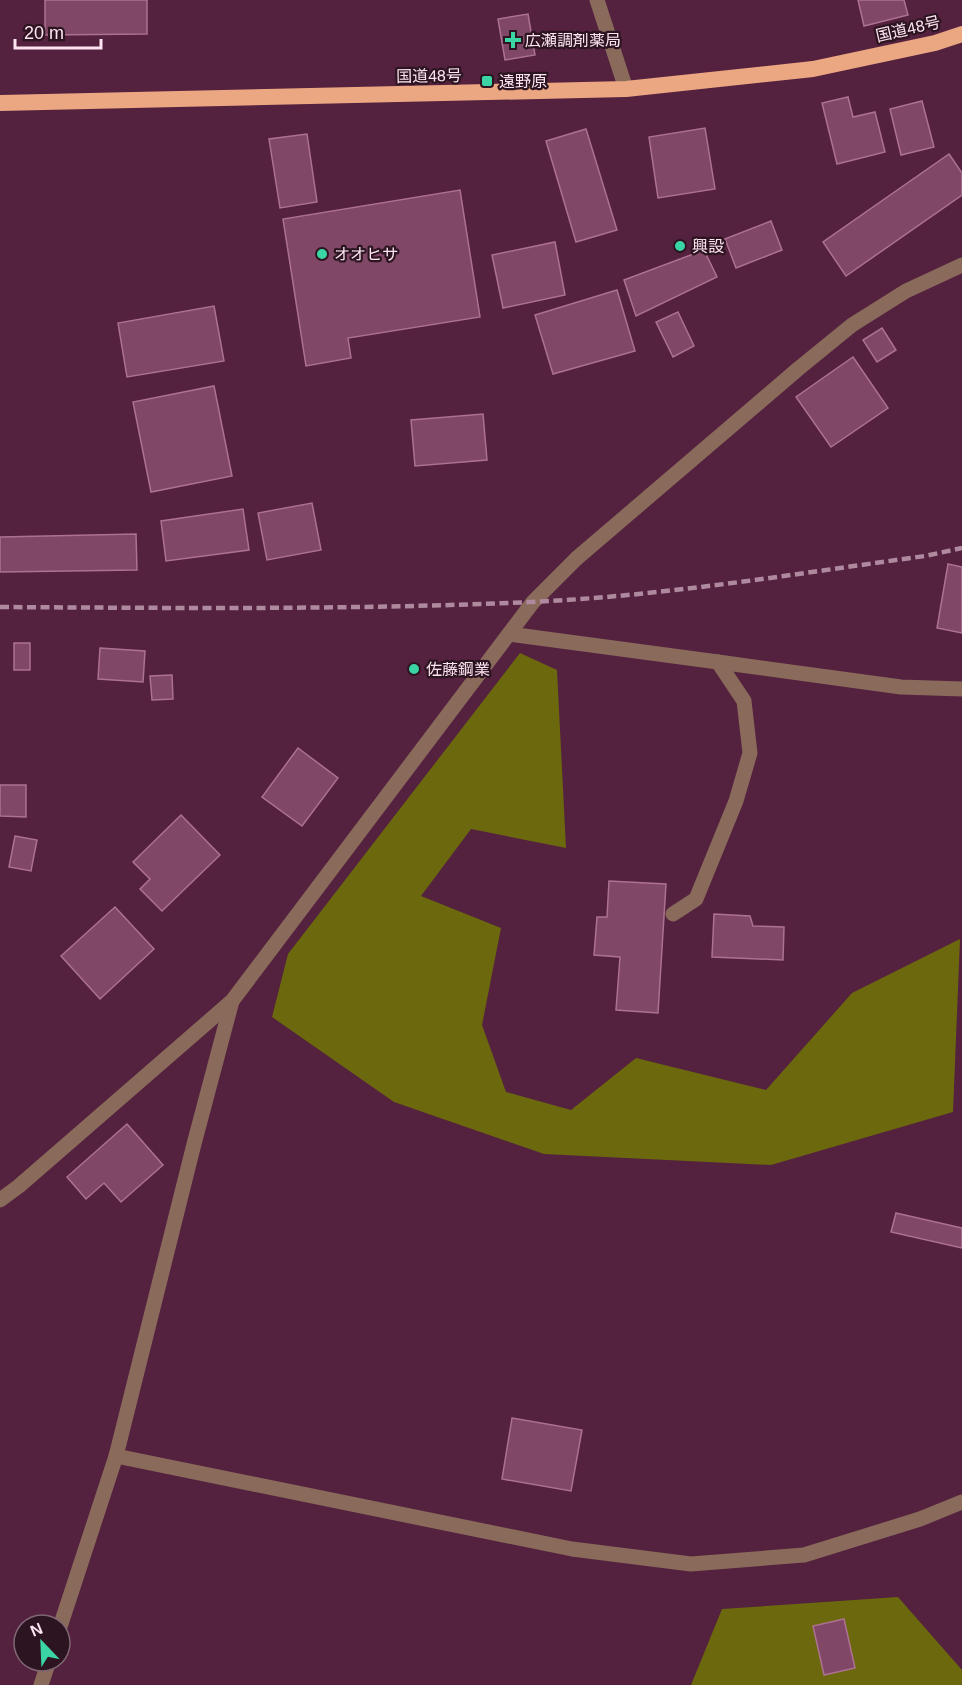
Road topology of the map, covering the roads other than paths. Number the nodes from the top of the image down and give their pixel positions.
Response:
1 (597, 0) edge
2 (962, 34) edge
3 (626, 89) junction
4 (0, 103) edge
5 (962, 265) edge
6 (509, 634) junction
7 (718, 662) junction
8 (962, 689) edge
9 (673, 914) dead end
10 (232, 1001) junction
11 (0, 1200) edge
12 (117, 1456) junction
13 (962, 1502) edge
14 (65, 1613) edge

1 - 3 street
2 - 3 highway, 国道48号
3 - 4 highway, 国道48号
5 - 6 street
6 - 7 street
6 - 10 street
7 - 8 street
7 - 9 street
10 - 11 street
10 - 12 street
12 - 13 street
12 - 14 street

